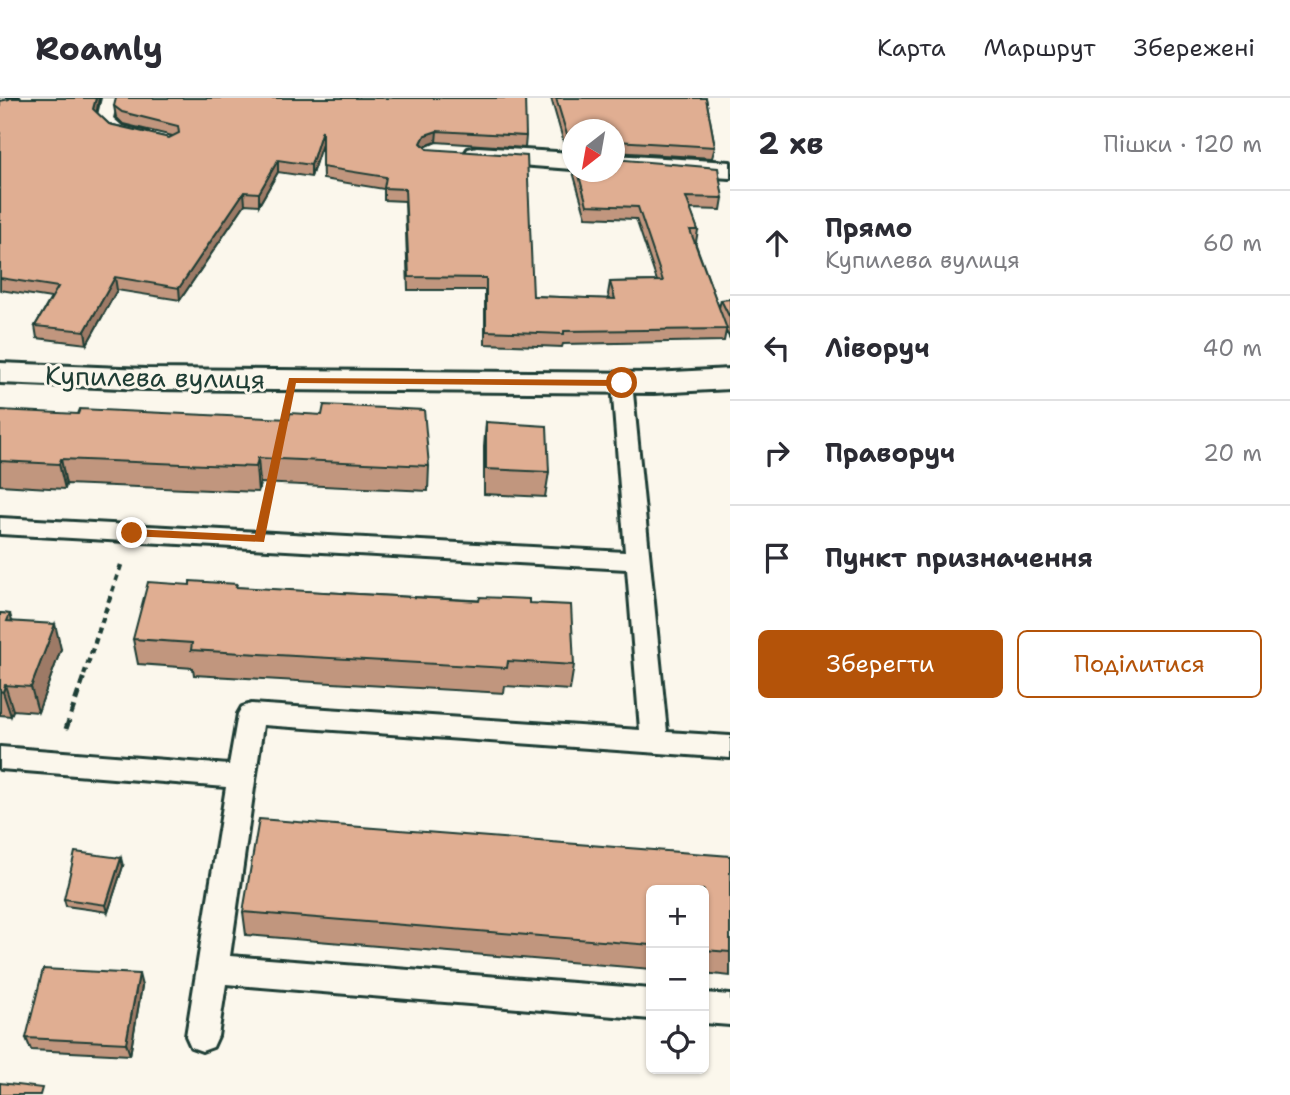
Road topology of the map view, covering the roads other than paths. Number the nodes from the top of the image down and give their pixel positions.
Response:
1 (7, 98) edge
2 (110, 98) edge
3 (0, 104) edge
4 (157, 139) edge
5 (450, 154) edge
6 (562, 160) edge
7 (625, 164) edge
8 (730, 170) edge
9 (0, 373) edge
10 (730, 379) edge
11 (622, 383) junction
12 (0, 526) edge
13 (637, 561) junction
14 (654, 740) junction
15 (730, 747) edge
16 (0, 758) edge
17 (241, 777) junction
18 (213, 969) junction
19 (646, 1004) edge
20 (709, 1008) edge
21 (730, 1010) edge
22 (202, 1036) dead end

1 - 3 street
2 - 4 lane
5 - 6 street
7 - 8 street
9 - 11 street, Купилева вулиця
10 - 11 street, Купилева вулиця
11 - 13 lane
12 - 13 lane
13 - 14 lane
14 - 15 lane
14 - 17 lane
16 - 17 lane
17 - 18 lane
18 - 19 lane
18 - 22 lane
20 - 21 lane

